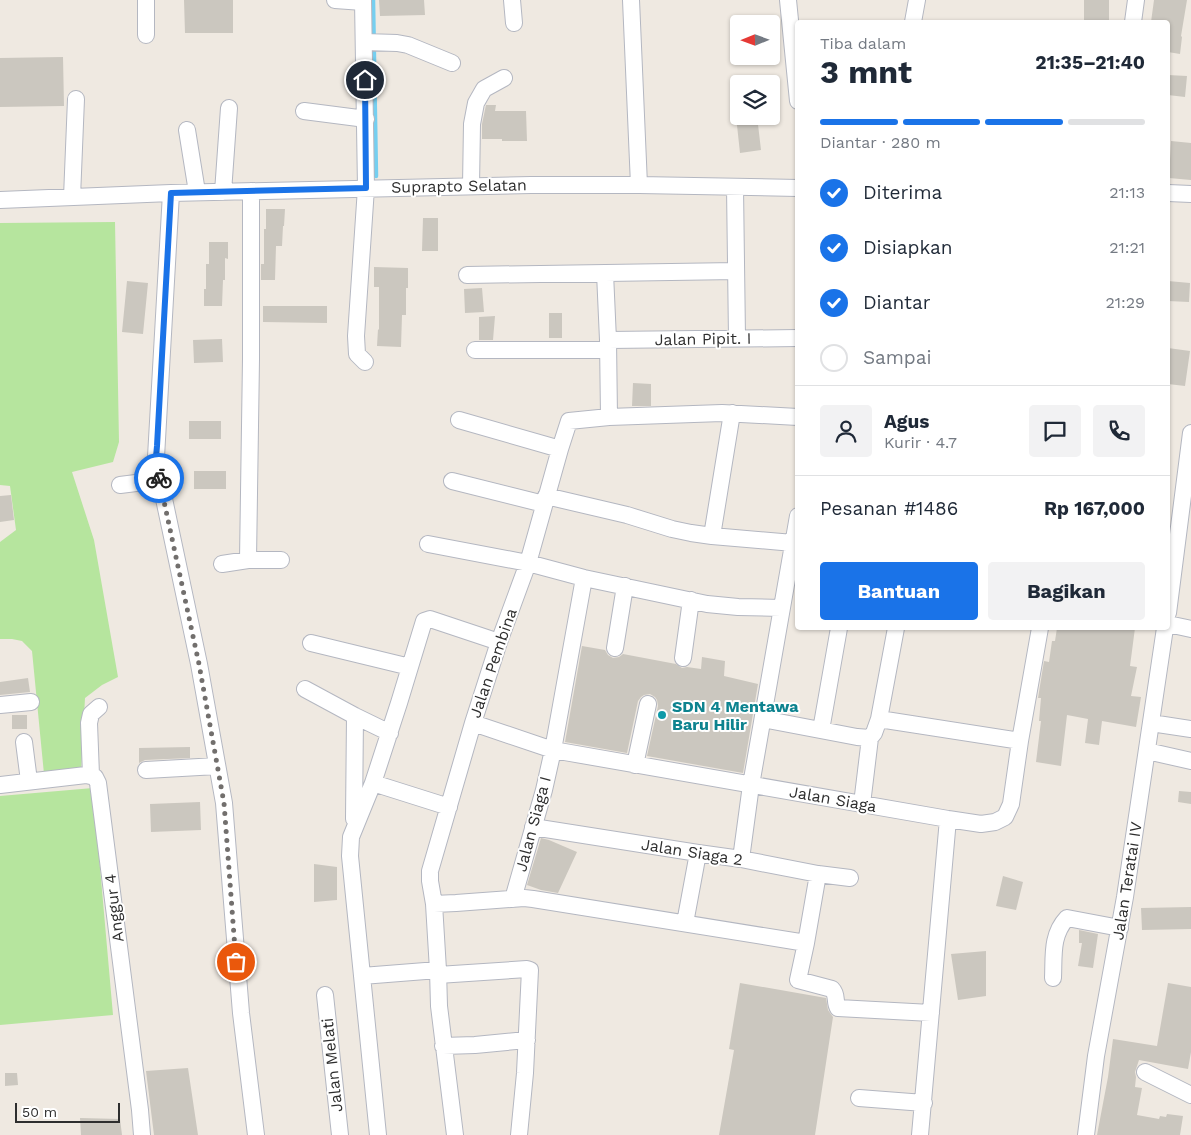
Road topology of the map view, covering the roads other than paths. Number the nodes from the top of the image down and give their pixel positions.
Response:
1 (146, 0) edge
2 (334, 0) edge
3 (512, 0) edge
4 (631, 0) edge
5 (788, 0) edge
6 (917, 0) edge
7 (1136, 0) edge
8 (364, 1) edge
9 (913, 20) edge
10 (1133, 20) edge
11 (514, 23) dead end
12 (146, 36) dead end
13 (364, 42) junction
14 (452, 63) dead end
15 (795, 71) edge
16 (504, 78) dead end
17 (76, 100) dead end
18 (229, 108) dead end
19 (304, 111) dead end
20 (366, 119) junction
21 (186, 130) dead end
22 (639, 185) junction
23 (471, 186) junction
24 (735, 187) junction
25 (366, 188) junction
26 (795, 188) edge
27 (250, 191) junction
28 (197, 192) junction
29 (223, 192) junction
30 (171, 193) junction
31 (1170, 193) edge
32 (1191, 194) edge
33 (72, 197) junction
34 (0, 200) edge
35 (736, 272) junction
36 (605, 273) junction
37 (467, 275) dead end
38 (737, 338) junction
39 (795, 338) edge
40 (608, 345) junction
41 (475, 350) dead end
42 (365, 362) dead end
43 (732, 413) junction
44 (609, 417) junction
45 (795, 417) edge
46 (459, 420) dead end
47 (1191, 433) edge
48 (560, 449) junction
49 (1189, 466) edge
50 (160, 480) junction
51 (452, 482) dead end
52 (120, 485) dead end
53 (545, 500) junction
54 (712, 536) junction
55 (795, 536) edge
56 (794, 543) junction
57 (428, 544) dead end
58 (248, 560) junction
59 (281, 560) dead end
60 (528, 563) junction
61 (222, 564) dead end
62 (584, 578) junction
63 (625, 586) junction
64 (1170, 599) edge
65 (692, 600) junction
66 (781, 608) junction
67 (1170, 624) edge
68 (1191, 629) edge
69 (839, 630) edge
70 (896, 630) edge
71 (1040, 630) edge
72 (1165, 630) edge
73 (499, 642) junction
74 (311, 643) dead end
75 (615, 648) dead end
76 (683, 658) dead end
77 (410, 667) junction
78 (305, 689) dead end
79 (31, 702) dead end
80 (648, 704) dead end
81 (0, 705) edge
82 (98, 707) dead end
83 (355, 716) junction
84 (763, 718) junction
85 (879, 719) junction
86 (473, 723) junction
87 (1151, 723) junction
88 (1191, 729) edge
89 (821, 730) junction
90 (390, 732) junction
91 (870, 738) junction
92 (1020, 741) junction
93 (24, 742) dead end
94 (553, 750) junction
95 (1147, 751) junction
96 (1191, 761) edge
97 (635, 765) junction
98 (218, 766) junction
99 (146, 770) dead end
100 (91, 776) junction
101 (29, 781) junction
102 (373, 783) junction
103 (0, 785) edge
104 (751, 785) junction
105 (862, 804) junction
106 (449, 807) junction
107 (948, 819) junction
108 (533, 827) junction
109 (354, 830) junction
110 (698, 854) junction
111 (741, 859) junction
112 (818, 874) junction
113 (850, 878) dead end
114 (513, 899) junction
115 (434, 904) junction
116 (686, 923) junction
117 (1120, 928) junction
118 (806, 943) junction
119 (438, 972) junction
120 (362, 976) junction
121 (1053, 978) dead end
122 (325, 995) dead end
123 (932, 1013) junction
124 (526, 1040) junction
125 (443, 1046) junction
126 (1144, 1072) dead end
127 (1191, 1095) edge
128 (859, 1098) dead end
129 (924, 1103) junction
130 (142, 1135) edge
131 (256, 1135) edge
132 (340, 1135) edge
133 (378, 1135) edge
134 (455, 1135) edge
135 (519, 1135) edge
136 (920, 1135) edge
137 (1086, 1135) edge

1 - 12 street
2 - 8 street
3 - 11 street
4 - 22 street
5 - 15 street
6 - 9 street
7 - 10 street
8 - 13 street
13 - 14 street
13 - 20 street
16 - 23 street
17 - 33 street
18 - 29 street
19 - 20 street
20 - 25 street
21 - 28 street
22 - 23 street, Suprapto Selatan
22 - 24 street, Suprapto Selatan
23 - 25 street, Suprapto Selatan
24 - 26 street, Suprapto Selatan
24 - 35 street
25 - 27 street, Suprapto Selatan
25 - 42 street
27 - 29 street, Suprapto Selatan
27 - 58 street
28 - 29 street, Suprapto Selatan
28 - 30 street, Suprapto Selatan
30 - 33 street, Suprapto Selatan
30 - 50 street
31 - 32 street
33 - 34 street, Suprapto Selatan
35 - 36 street
35 - 38 street
36 - 37 street
36 - 40 street
38 - 39 street, Jalan Pipit. I
38 - 40 street, Jalan Pipit. I
40 - 41 street, Jalan Pipit. I
40 - 44 street
43 - 44 street, Jalan Pembina
43 - 45 street, Jalan Pembina
43 - 54 street
44 - 48 street, Jalan Pembina
46 - 48 street
47 - 49 street
48 - 53 street, Jalan Pembina
49 - 64 street
50 - 52 street
50 - 98 street
51 - 53 street
53 - 54 street
53 - 60 street, Jalan Pembina
54 - 56 street
55 - 56 street
56 - 66 street
57 - 60 street
58 - 59 street
58 - 61 street
60 - 62 street
60 - 73 street, Jalan Pembina
62 - 63 street
62 - 94 street, Jalan Siaga I
63 - 65 street
63 - 75 street
65 - 66 street
65 - 76 street
66 - 84 street
67 - 68 street
69 - 89 street
70 - 85 street
71 - 92 street, Jalan Siaga
72 - 87 street, Jalan Teratai IV
73 - 77 street
73 - 86 street, Jalan Pembina
74 - 77 street
77 - 90 street
78 - 83 street
79 - 81 street
80 - 97 street
82 - 100 street, Anggur 4
83 - 90 street
83 - 109 street
84 - 89 street
84 - 104 street
85 - 91 street
85 - 92 street
86 - 94 street, Jalan Siaga
86 - 106 street, Jalan Pembina
87 - 88 street
87 - 95 street, Jalan Teratai IV
89 - 91 street
90 - 102 street
91 - 105 street
92 - 107 street, Jalan Siaga
93 - 101 street
94 - 97 street, Jalan Siaga
94 - 108 street, Jalan Siaga I
95 - 96 street
95 - 117 street, Jalan Teratai IV
97 - 104 street, Jalan Siaga
98 - 99 street
98 - 131 street
100 - 101 street
100 - 130 street, Anggur 4
101 - 103 street
102 - 106 street
102 - 109 street
104 - 105 street, Jalan Siaga
104 - 111 street
105 - 107 street, Jalan Siaga
106 - 115 street, Jalan Pembina
107 - 123 street
108 - 110 street, Jalan Siaga 2
108 - 114 street, Jalan Siaga I
109 - 120 street
110 - 111 street, Jalan Siaga 2
110 - 116 street
111 - 112 street, Jalan Siaga 2
112 - 113 street, Jalan Siaga 2
112 - 118 street
114 - 115 street
114 - 116 street
115 - 119 street, Jalan Pembina
116 - 118 street
117 - 121 street
117 - 137 street, Jalan Teratai IV
118 - 123 street
119 - 120 street
119 - 124 street
119 - 125 street, Jalan Pembina
120 - 133 street
122 - 132 street, Jalan Melati
123 - 129 street
124 - 125 street
124 - 135 street
125 - 134 street, Jalan Pembina
126 - 127 street
128 - 129 street
129 - 136 street

